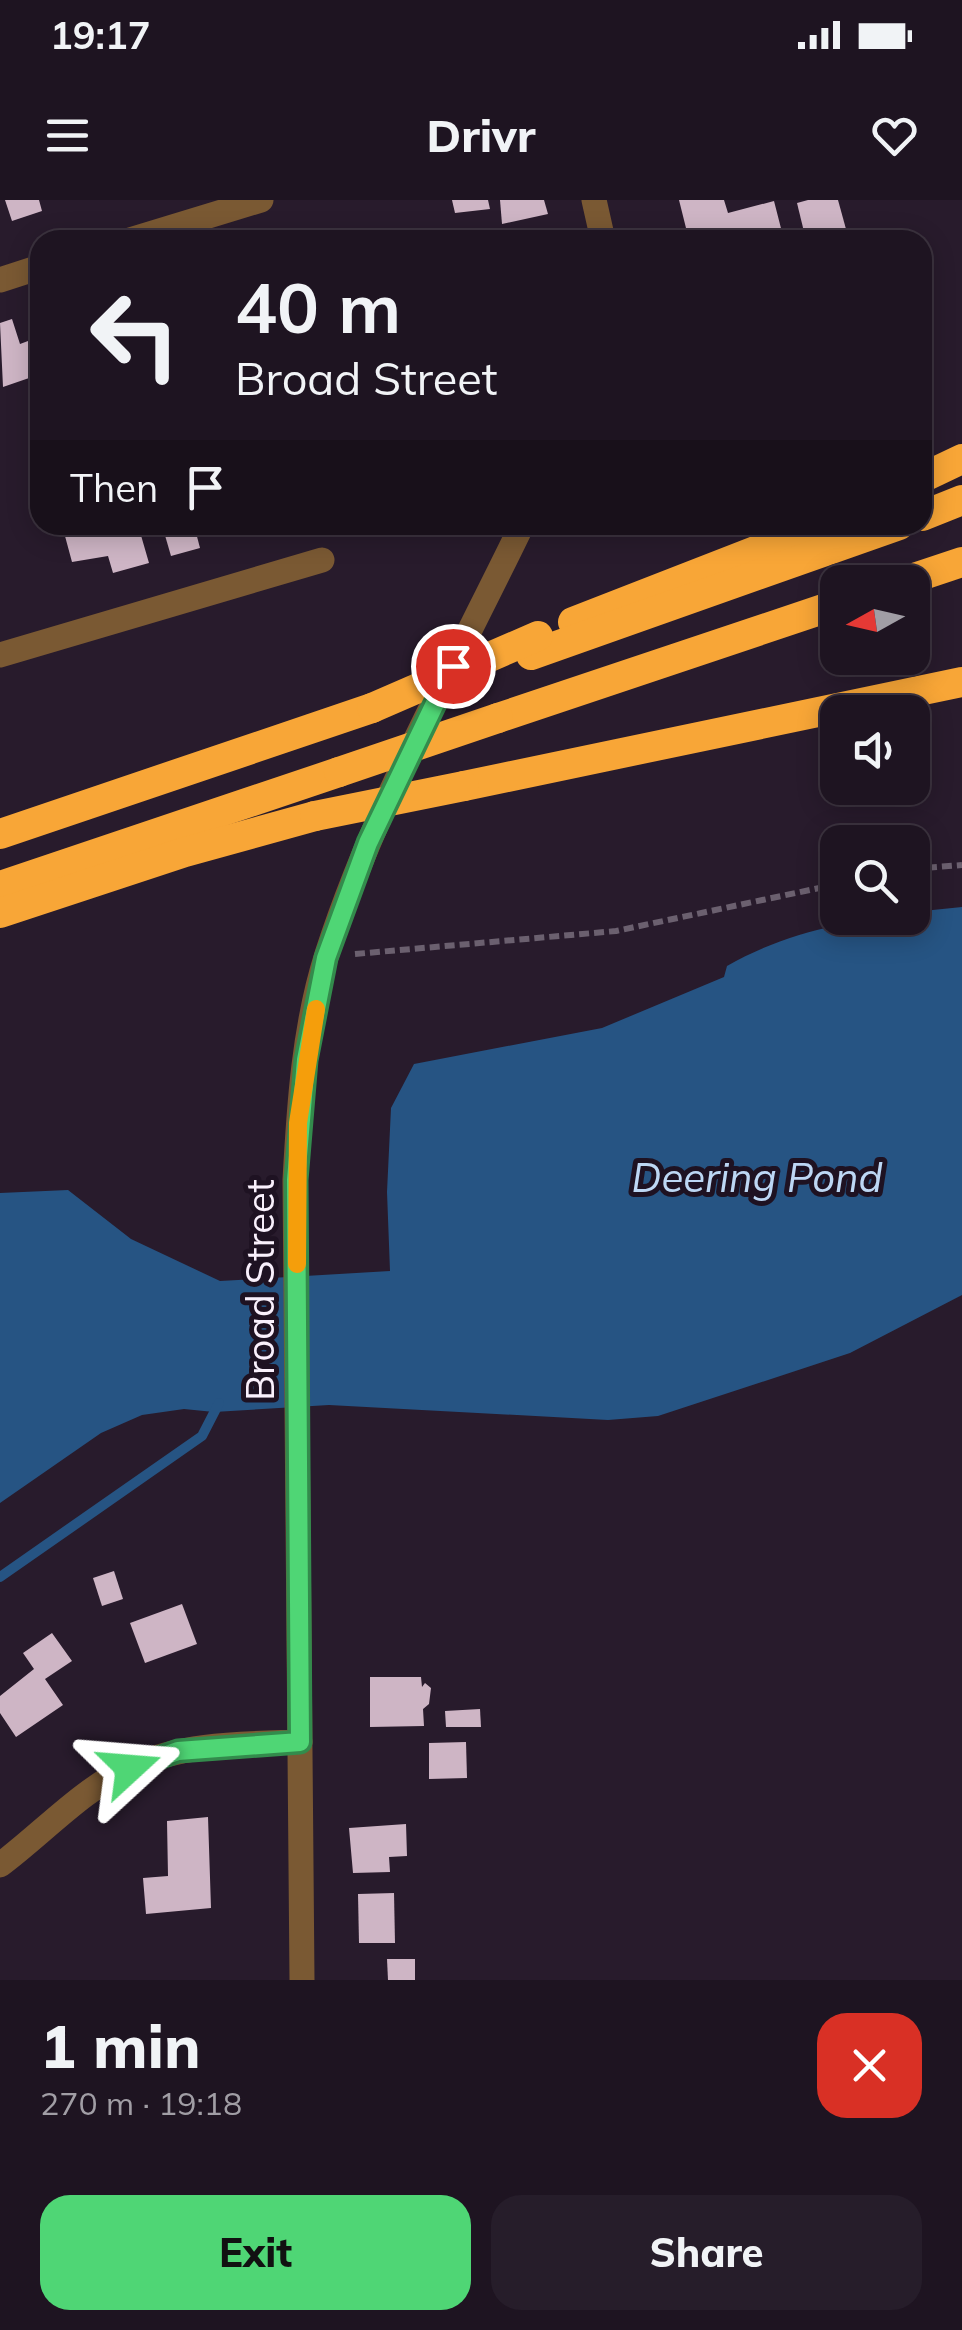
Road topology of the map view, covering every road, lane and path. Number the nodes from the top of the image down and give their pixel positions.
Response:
1 (261, 200) edge
2 (594, 200) edge
3 (163, 230) edge
4 (601, 230) edge
5 (30, 271) edge
6 (0, 280) edge
7 (962, 459) edge
8 (932, 473) edge
9 (962, 500) edge
10 (932, 512) edge
11 (517, 535) edge
12 (798, 535) edge
13 (869, 535) edge
14 (322, 560) dead end
15 (962, 562) edge
16 (930, 573) edge
17 (820, 610) edge
18 (534, 646) junction
19 (0, 655) edge
20 (962, 682) edge
21 (0, 834) edge
22 (962, 865) edge
23 (930, 868) edge
24 (0, 886) edge
25 (820, 888) edge
26 (0, 913) edge
27 (326, 958) junction
28 (300, 1742) junction
29 (0, 1865) edge
30 (302, 1980) edge

1 - 3 street
2 - 4 street
5 - 6 street
7 - 8 highway
9 - 10 highway
11 - 27 street, Broad Street
12 - 18 highway
13 - 18 highway
14 - 19 street
15 - 16 highway
17 - 24 highway, bridge
18 - 21 highway, bridge
20 - 26 highway, bridge
22 - 23 path
25 - 27 path
27 - 28 street, Broad Street
28 - 29 street
28 - 30 street, Broad Street

